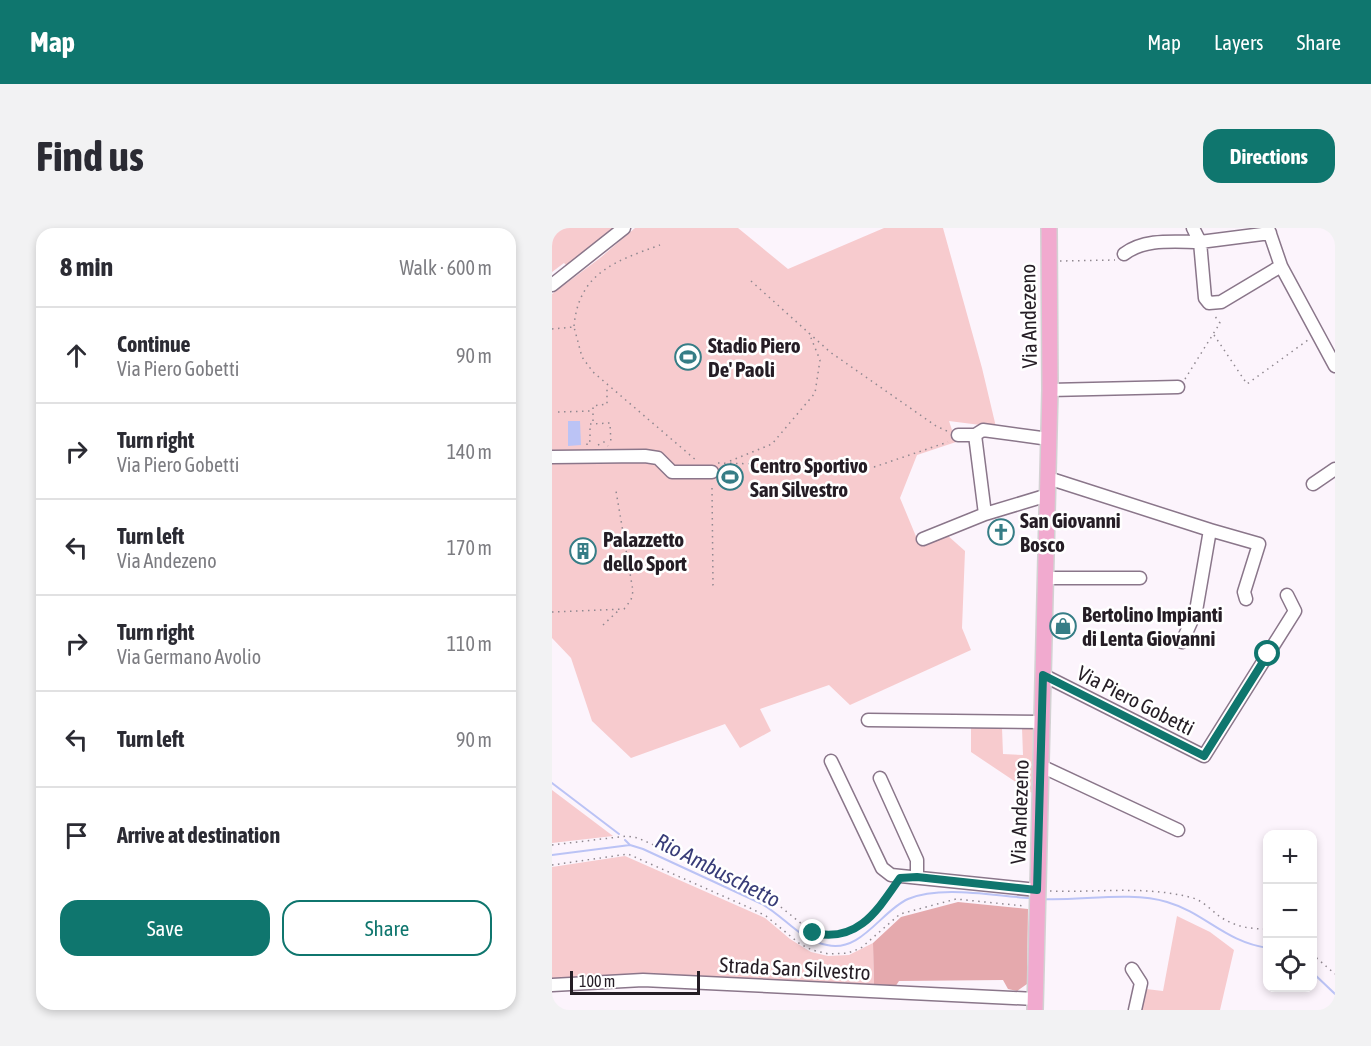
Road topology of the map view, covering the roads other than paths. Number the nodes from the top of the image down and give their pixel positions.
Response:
1 (624, 228) edge
2 (1049, 228) edge
3 (1193, 228) edge
4 (1269, 231) edge
5 (1200, 242) junction
6 (1121, 257) road end
7 (1281, 266) junction
8 (552, 285) edge
9 (1335, 366) edge
10 (1178, 387) road end
11 (1050, 390) junction
12 (975, 435) junction
13 (953, 437) road end
14 (1049, 439) junction
15 (552, 458) edge
16 (710, 467) road end
17 (1335, 469) edge
18 (1048, 478) junction
19 (1313, 484) dead end
20 (1048, 495) junction
21 (985, 514) junction
22 (1210, 530) junction
23 (923, 539) dead end
24 (1045, 578) junction
25 (1140, 579) dead end
26 (1287, 596) dead end
27 (1246, 599) dead end
28 (1182, 642) dead end
29 (1043, 675) junction
30 (868, 720) dead end
31 (1042, 722) junction
32 (831, 761) dead end
33 (1041, 766) junction
34 (880, 778) dead end
35 (1179, 830) dead end
36 (917, 877) junction
37 (1037, 890) junction
38 (1132, 969) dead end
39 (552, 985) edge
40 (1035, 1004) edge
41 (1136, 1010) edge

1 - 8 street
2 - 11 main road, Via Andezeno
3 - 5 street
4 - 5 street
4 - 7 street
5 - 6 street
5 - 7 street
7 - 9 street
10 - 11 street
11 - 14 main road, Via Andezeno
12 - 13 street
12 - 14 street
12 - 21 street
14 - 18 main road, Via Andezeno
15 - 16 street
17 - 19 street
18 - 20 main road, Via Andezeno
18 - 22 street
20 - 21 street
20 - 24 main road, Via Andezeno
21 - 23 street
22 - 27 street
22 - 28 street
24 - 25 street
24 - 29 main road, Via Andezeno
26 - 29 street, Via Piero Gobetti
29 - 31 main road, Via Andezeno
30 - 31 street
31 - 33 main road, Via Andezeno
32 - 36 street
33 - 35 street
33 - 37 main road, Via Andezeno
34 - 36 street
36 - 37 street
37 - 40 main road, Via Andezeno
38 - 41 street
39 - 40 street, Strada San Silvestro

